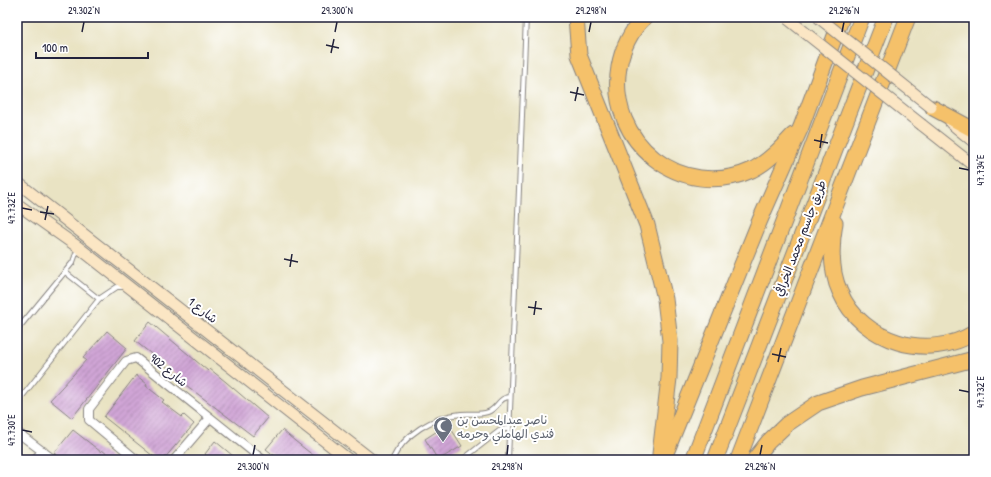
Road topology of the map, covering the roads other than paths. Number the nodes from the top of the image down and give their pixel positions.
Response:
1 (526, 17) edge
2 (576, 17) edge
3 (645, 17) edge
4 (818, 17) edge
5 (842, 17) edge
6 (862, 17) edge
7 (886, 17) edge
8 (908, 17) edge
9 (914, 17) edge
10 (786, 18) edge
11 (900, 38) junction
12 (932, 108) junction
13 (801, 127) junction
14 (974, 130) edge
15 (974, 142) edge
16 (974, 166) edge
17 (17, 182) edge
18 (840, 195) junction
19 (17, 204) edge
20 (78, 247) junction
21 (65, 272) junction
22 (128, 286) junction
23 (99, 299) junction
24 (17, 330) edge
25 (974, 333) edge
26 (219, 358) junction
27 (974, 360) edge
28 (262, 372) junction
29 (17, 396) edge
30 (22, 396) junction
31 (510, 397) junction
32 (17, 403) edge
33 (210, 418) junction
34 (509, 428) junction
35 (17, 432) edge
36 (43, 451) junction
37 (392, 459) edge
38 (34, 460) edge
39 (54, 460) edge
40 (137, 460) edge
41 (174, 460) edge
42 (263, 460) edge
43 (349, 460) edge
44 (372, 460) edge
45 (398, 460) edge
46 (462, 460) edge
47 (508, 460) edge
48 (659, 460) edge
49 (663, 460) edge
50 (693, 460) edge
51 (715, 460) edge
52 (738, 460) edge
53 (754, 460) edge

1 - 31 lane
2 - 48 highway
3 - 13 highway
4 - 12 street, bridge
5 - 13 highway
6 - 50 highway, طريق جاسم محمد الخرافي
7 - 51 highway, طريق جاسم محمد الخرافي
8 - 11 highway
9 - 11 highway
10 - 16 street, bridge
11 - 18 highway
12 - 14 highway
12 - 15 street
13 - 49 highway
17 - 28 street, شارع 1
18 - 25 highway
18 - 52 highway
19 - 20 street
20 - 21 lane
20 - 22 street
21 - 23 lane
21 - 24 lane
22 - 23 lane
22 - 26 street
23 - 30 lane
26 - 28 street
26 - 43 street
27 - 53 highway
28 - 44 street, شارع 1
29 - 30 lane
30 - 32 lane
31 - 34 lane
31 - 37 lane
33 - 40 street, شارع 902
33 - 41 street
33 - 42 street, شارع 902
34 - 46 lane
34 - 47 lane
35 - 36 street
36 - 38 street
36 - 39 street
37 - 45 lane

